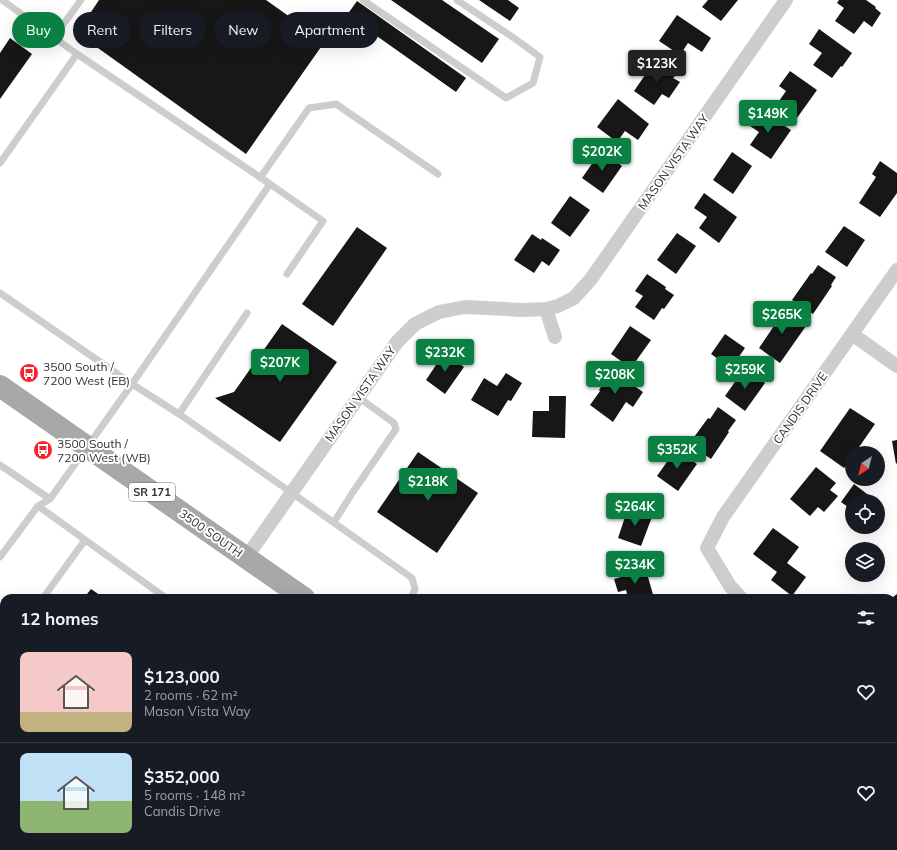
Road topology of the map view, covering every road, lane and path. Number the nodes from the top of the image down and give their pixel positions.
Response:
1 (2, 0) edge
2 (81, 0) edge
3 (363, 0) edge
4 (457, 0) edge
5 (786, 0) edge
6 (19, 12) edge
7 (65, 22) edge
8 (65, 45) edge
9 (77, 54) junction
10 (1, 160) edge
11 (438, 174) dead end
12 (260, 178) junction
13 (270, 184) junction
14 (897, 270) edge
15 (287, 274) dead end
16 (0, 293) edge
17 (546, 309) junction
18 (247, 313) dead end
19 (852, 334) junction
20 (555, 337) dead end
21 (897, 366) edge
22 (132, 384) junction
23 (0, 386) edge
24 (358, 397) junction
25 (179, 414) junction
26 (87, 447) junction
27 (0, 465) edge
28 (292, 492) junction
29 (50, 499) junction
30 (38, 506) junction
31 (334, 522) junction
32 (85, 540) junction
33 (0, 557) edge
34 (246, 558) junction
35 (46, 594) edge
36 (160, 594) edge
37 (298, 594) edge
38 (413, 594) edge
39 (737, 594) edge

1 - 6 lane
2 - 7 lane
3 - 4 lane
5 - 17 street, MASON VISTA WAY
8 - 9 lane
9 - 10 lane
9 - 12 lane
11 - 12 lane
12 - 13 lane
13 - 15 lane
13 - 22 lane
14 - 19 street, CANDIS DRIVE
16 - 22 lane
17 - 20 street
17 - 24 street, MASON VISTA WAY
18 - 25 lane
19 - 21 street
19 - 39 street, CANDIS DRIVE
22 - 25 lane
22 - 26 lane
23 - 26 main road, 3500 SOUTH / SR 171
24 - 28 street, MASON VISTA WAY
24 - 31 lane
25 - 28 lane
26 - 29 lane
26 - 34 main road, 3500 SOUTH / SR 171
27 - 29 lane
28 - 31 lane
28 - 34 street, MASON VISTA WAY
29 - 30 lane
30 - 32 lane
30 - 33 lane
31 - 38 lane
32 - 35 lane
32 - 36 lane
34 - 37 main road, 3500 SOUTH / SR 171

